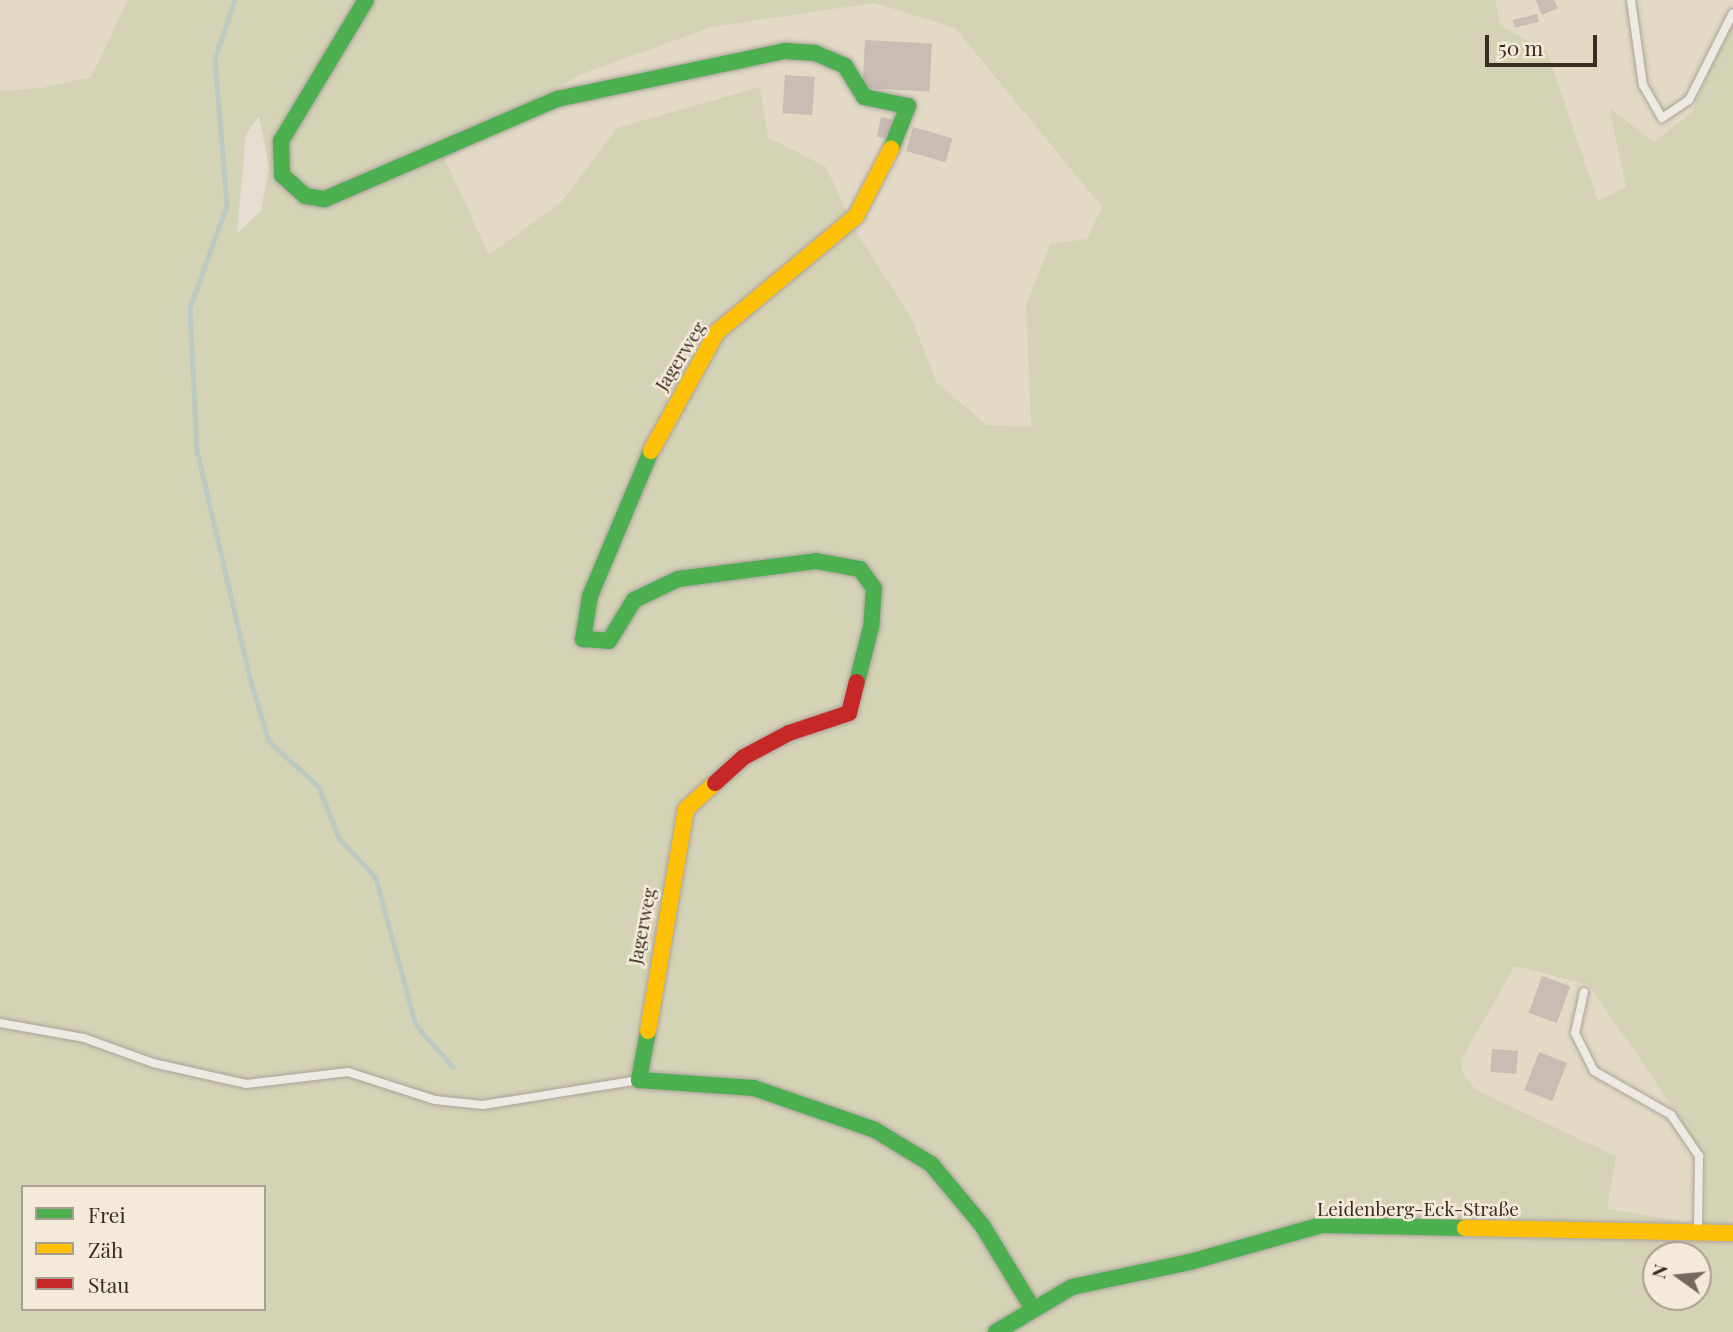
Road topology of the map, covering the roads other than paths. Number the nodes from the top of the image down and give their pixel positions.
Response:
1 (366, 0) edge
2 (1631, 0) edge
3 (1733, 13) edge
4 (1584, 992) dead end
5 (0, 1023) edge
6 (639, 1080) junction
7 (1733, 1233) edge
8 (1698, 1234) junction
9 (1033, 1309) junction
10 (996, 1332) edge

1 - 6 street, Jagerweg
2 - 3 lane
4 - 8 lane
5 - 6 lane
6 - 9 street
7 - 8 street, Leidenberg-Eck-Straße
8 - 9 street, Leidenberg-Eck-Straße
9 - 10 street, Leidenberg-Eck-Straße

